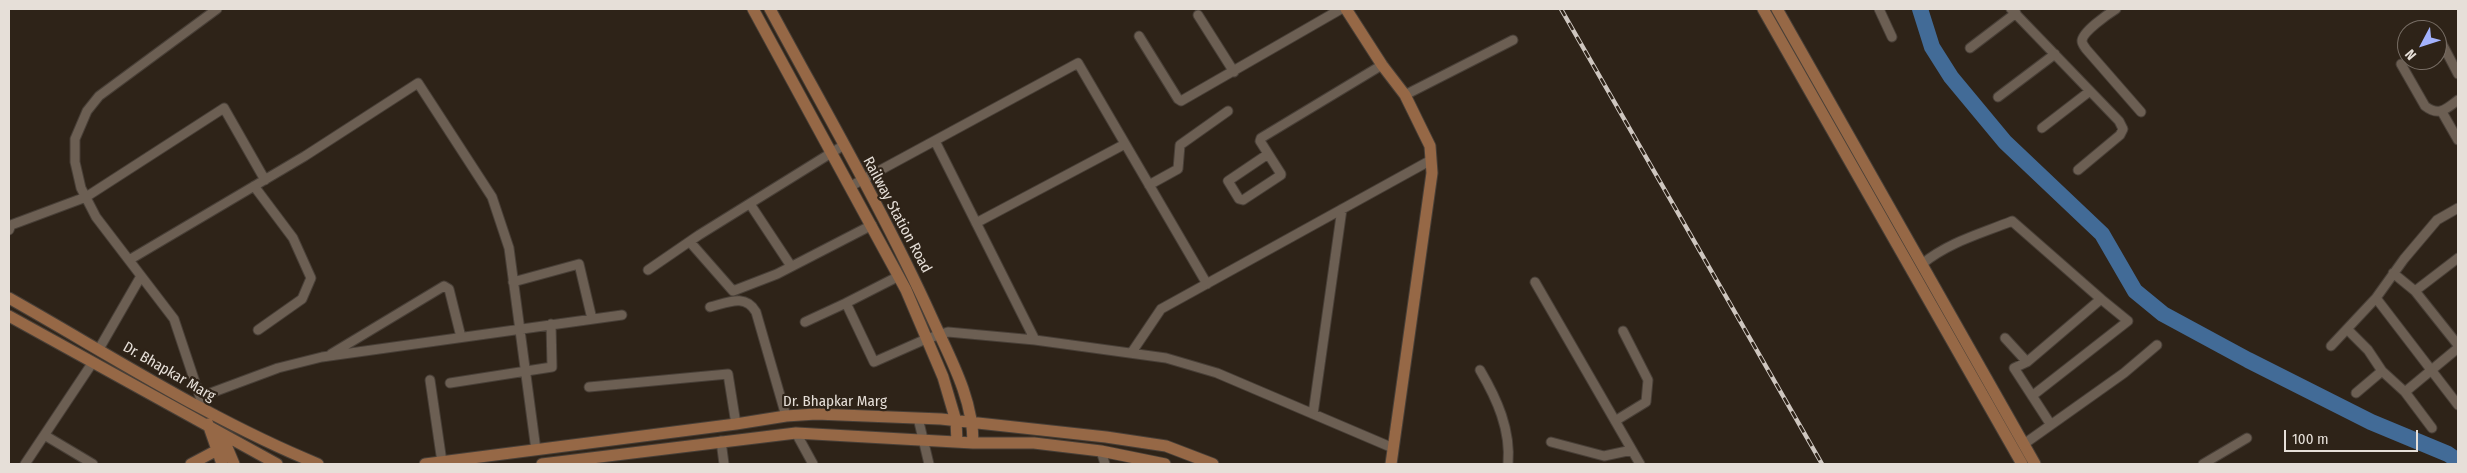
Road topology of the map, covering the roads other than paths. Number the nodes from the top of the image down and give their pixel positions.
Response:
1 (217, 9) edge
2 (753, 9) edge
3 (770, 9) edge
4 (1341, 9) edge
5 (1346, 9) edge
6 (1763, 9) edge
7 (1777, 9) edge
8 (1878, 9) edge
9 (2116, 9) edge
10 (2014, 11) edge
11 (1198, 15) dead end
12 (1139, 36) dead end
13 (1892, 37) dead end
14 (1513, 40) dead end
15 (1970, 48) dead end
16 (2447, 53) edge
17 (2055, 54) junction
18 (1382, 65) junction
19 (2404, 70) edge
20 (1234, 72) junction
21 (2458, 74) edge
22 (2090, 91) junction
23 (1405, 95) junction
24 (1998, 97) dead end
25 (2458, 100) edge
26 (1228, 112) dead end
27 (2141, 112) dead end
28 (2442, 112) junction
29 (2042, 128) dead end
30 (2458, 140) edge
31 (935, 141) junction
32 (1125, 144) junction
33 (844, 146) junction
34 (832, 154) junction
35 (1268, 154) junction
36 (1431, 160) junction
37 (2078, 170) dead end
38 (265, 180) junction
39 (862, 180) junction
40 (1149, 185) junction
41 (254, 186) junction
42 (851, 186) junction
43 (86, 196) junction
44 (750, 204) junction
45 (1342, 209) junction
46 (2457, 211) edge
47 (976, 223) junction
48 (10, 224) edge
49 (872, 225) junction
50 (690, 242) junction
51 (2458, 258) edge
52 (129, 260) junction
53 (1922, 264) junction
54 (791, 266) junction
55 (648, 270) dead end
56 (2393, 274) junction
57 (141, 276) junction
58 (899, 276) junction
59 (513, 282) junction
60 (1535, 282) dead end
61 (1206, 284) junction
62 (2415, 291) junction
63 (9, 298) edge
64 (2376, 298) junction
65 (2101, 299) junction
66 (846, 303) junction
67 (710, 307) dead end
68 (622, 314) dead end
69 (9, 316) edge
70 (592, 318) junction
71 (805, 322) dead end
72 (551, 324) junction
73 (519, 328) junction
74 (2347, 329) junction
75 (258, 330) dead end
76 (1624, 330) dead end
77 (939, 334) junction
78 (461, 337) junction
79 (2005, 338) dead end
80 (926, 339) junction
81 (1035, 340) junction
82 (2157, 345) dead end
83 (2331, 346) dead end
84 (2458, 347) edge
85 (99, 349) junction
86 (1132, 352) junction
87 (328, 357) junction
88 (93, 362) junction
89 (2027, 362) junction
90 (1480, 370) dead end
91 (2434, 370) junction
92 (2382, 371) junction
93 (525, 372) junction
94 (430, 380) dead end
95 (450, 383) dead end
96 (589, 387) dead end
97 (2356, 392) dead end
98 (2405, 392) junction
99 (2032, 396) junction
100 (200, 397) junction
101 (2458, 405) edge
102 (204, 409) junction
103 (1313, 414) junction
104 (786, 416) junction
105 (217, 417) junction
106 (918, 418) junction
107 (956, 421) junction
108 (1616, 421) junction
109 (973, 423) junction
110 (736, 424) junction
111 (2051, 425) junction
112 (208, 426) junction
113 (2432, 428) dead end
114 (796, 432) junction
115 (222, 433) junction
116 (46, 436) junction
117 (2247, 438) dead end
118 (922, 439) junction
119 (721, 441) junction
120 (957, 442) junction
121 (1551, 442) dead end
122 (973, 443) junction
123 (2024, 444) junction
124 (222, 448) junction
125 (1393, 448) junction
126 (536, 450) junction
127 (1632, 450) junction
128 (1101, 451) junction
129 (479, 461) edge
130 (442, 462) junction
131 (26, 464) edge
132 (93, 464) edge
133 (191, 464) edge
134 (222, 464) edge
135 (234, 464) edge
136 (277, 464) edge
137 (318, 464) edge
138 (425, 464) edge
139 (542, 464) edge
140 (724, 464) edge
141 (814, 464) edge
142 (928, 464) edge
143 (1105, 464) edge
144 (1165, 464) edge
145 (1213, 464) edge
146 (1391, 464) edge
147 (1508, 464) edge
148 (1640, 464) edge
149 (2022, 464) edge
150 (2035, 464) edge
151 (2203, 464) edge

1 - 43 street
2 - 34 street, Railway Station Road
3 - 33 street, Railway Station Road
4 - 20 street
5 - 18 street
6 - 149 street
7 - 53 street
8 - 13 street
9 - 27 street
10 - 15 street
10 - 17 street
11 - 20 street
12 - 20 street
14 - 23 street
16 - 21 street
17 - 22 street
17 - 24 street
18 - 23 street
18 - 35 street
19 - 28 street
22 - 29 street
22 - 37 street
23 - 36 street
25 - 28 street
26 - 40 street
28 - 30 street
31 - 32 street
31 - 39 street
31 - 47 street
32 - 40 street
32 - 47 street
33 - 34 street
33 - 39 street, Railway Station Road
34 - 42 street, Railway Station Road
34 - 44 street
35 - 35 street
36 - 45 street
36 - 125 street
38 - 41 street
38 - 43 street
38 - 59 street
39 - 42 street
39 - 77 street, Railway Station Road
40 - 61 street
41 - 52 street
41 - 75 street
42 - 49 street, Railway Station Road
43 - 48 street
43 - 52 street
44 - 50 street
44 - 54 street
45 - 61 street
45 - 103 street
46 - 56 street
47 - 81 street
49 - 54 street
49 - 58 street, Railway Station Road
50 - 54 street
50 - 55 street
51 - 62 street
52 - 57 street
53 - 65 street
53 - 123 street
56 - 62 street
56 - 64 street
57 - 85 street
57 - 100 street
58 - 66 street
58 - 80 street, Railway Station Road
59 - 70 street
59 - 73 street
60 - 108 street
61 - 86 street
62 - 84 street
63 - 85 street, Dr. Bhapkar Marg
64 - 74 street
64 - 91 street
65 - 89 street
65 - 99 street
66 - 71 street
66 - 80 street
67 - 104 street
68 - 70 street
69 - 88 street, Dr. Bhapkar Marg
70 - 72 street
72 - 73 street
72 - 93 street
73 - 78 street
73 - 93 street
74 - 83 street
74 - 92 street
76 - 108 street
77 - 80 street
77 - 81 street
77 - 109 street, Railway Station Road
78 - 87 street
78 - 87 street
79 - 89 street
80 - 107 street, Railway Station Road
81 - 86 street
82 - 111 street
84 - 91 street
85 - 102 street, Dr. Bhapkar Marg
86 - 103 street
87 - 100 street
88 - 112 street, Dr. Bhapkar Marg
88 - 116 street
89 - 99 street
90 - 147 street
91 - 98 street
91 - 101 street
92 - 97 street
92 - 98 street
93 - 95 street
93 - 126 street
94 - 130 street
96 - 110 street
98 - 113 street
99 - 111 street
100 - 102 street
102 - 105 street, Dr. Bhapkar Marg
102 - 112 street
103 - 125 street
104 - 106 street, Dr. Bhapkar Marg
104 - 110 street, Dr. Bhapkar Marg
105 - 115 street
105 - 137 street, Dr. Bhapkar Marg
106 - 107 street, Dr. Bhapkar Marg
106 - 118 street
107 - 109 street, Dr. Bhapkar Marg
107 - 120 street, Railway Station Road
108 - 127 street
109 - 122 street, Railway Station Road
109 - 145 street, Dr. Bhapkar Marg
110 - 126 street, Dr. Bhapkar Marg
111 - 123 street
112 - 115 street, Dr. Bhapkar Marg
112 - 124 street
114 - 118 street, Dr. Bhapkar Marg
114 - 119 street, Dr. Bhapkar Marg
114 - 141 street
115 - 124 street
115 - 136 street, Dr. Bhapkar Marg
116 - 131 street
116 - 132 street
117 - 151 street
118 - 120 street, Dr. Bhapkar Marg
118 - 142 street
119 - 139 street, Dr. Bhapkar Marg
119 - 140 street
120 - 122 street, Dr. Bhapkar Marg
121 - 127 street
122 - 128 street, Dr. Bhapkar Marg
123 - 150 street
124 - 133 street
124 - 134 street
124 - 135 street
125 - 146 street
126 - 129 street, Dr. Bhapkar Marg
127 - 148 street
128 - 143 street
128 - 144 street, Dr. Bhapkar Marg
129 - 130 street, Dr. Bhapkar Marg
130 - 138 street, Dr. Bhapkar Marg

